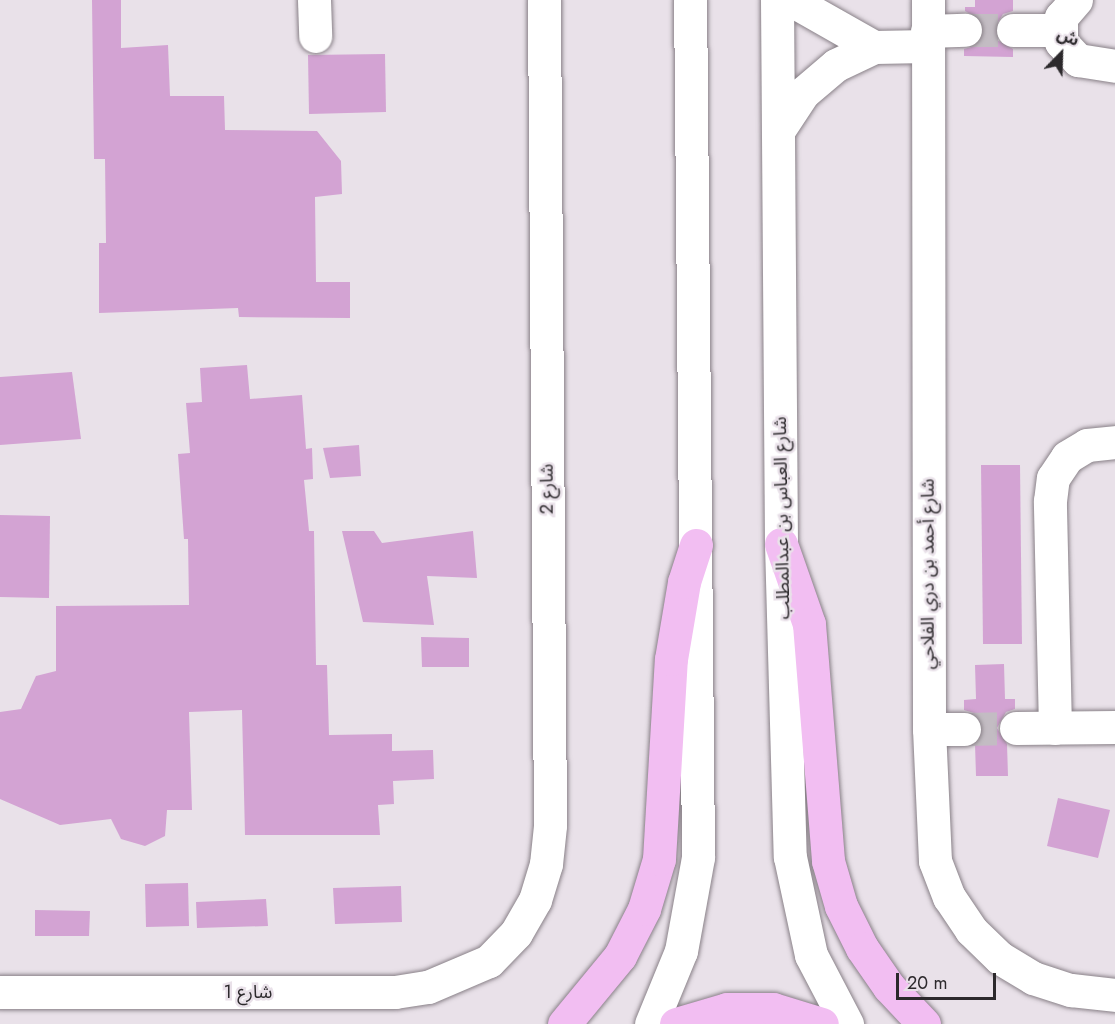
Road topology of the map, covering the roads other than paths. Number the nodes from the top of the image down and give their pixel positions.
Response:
1 (314, 0) edge
2 (544, 0) edge
3 (690, 0) edge
4 (777, 0) edge
5 (791, 0) edge
6 (1076, 0) edge
7 (928, 25) edge
8 (965, 30) tunnel mouth
9 (1013, 30) tunnel mouth
10 (1058, 30) junction
11 (315, 36) dead end
12 (874, 47) junction
13 (1115, 66) edge
14 (780, 128) junction
15 (1115, 442) edge
16 (782, 544) junction
17 (696, 545) junction
18 (1115, 727) edge
19 (1016, 728) tunnel mouth
20 (1054, 728) junction
21 (928, 729) junction
22 (964, 729) tunnel mouth
23 (489, 961) joint
24 (0, 992) edge
25 (1115, 995) edge
26 (564, 1024) edge
27 (651, 1024) edge
28 (676, 1024) edge
29 (822, 1024) edge
30 (847, 1024) edge
31 (924, 1024) edge

1 - 11 street
2 - 23 street, شارع 2
3 - 17 street
4 - 14 street, شارع العباس بن عبدالمطلب
5 - 12 street
6 - 10 street
7 - 8 street
7 - 12 street
7 - 21 street, شارع أحمد بن دري الفلاحي
9 - 10 street
10 - 13 street
12 - 14 street
14 - 16 street, شارع العباس بن عبدالمطلب
15 - 20 street
16 - 30 street, شارع العباس بن عبدالمطلب
16 - 31 main road
17 - 26 main road
17 - 27 street
18 - 20 street
19 - 20 street
21 - 22 street
21 - 25 street, شارع أحمد بن دري الفلاحي
23 - 24 street, شارع 1
28 - 29 main road

